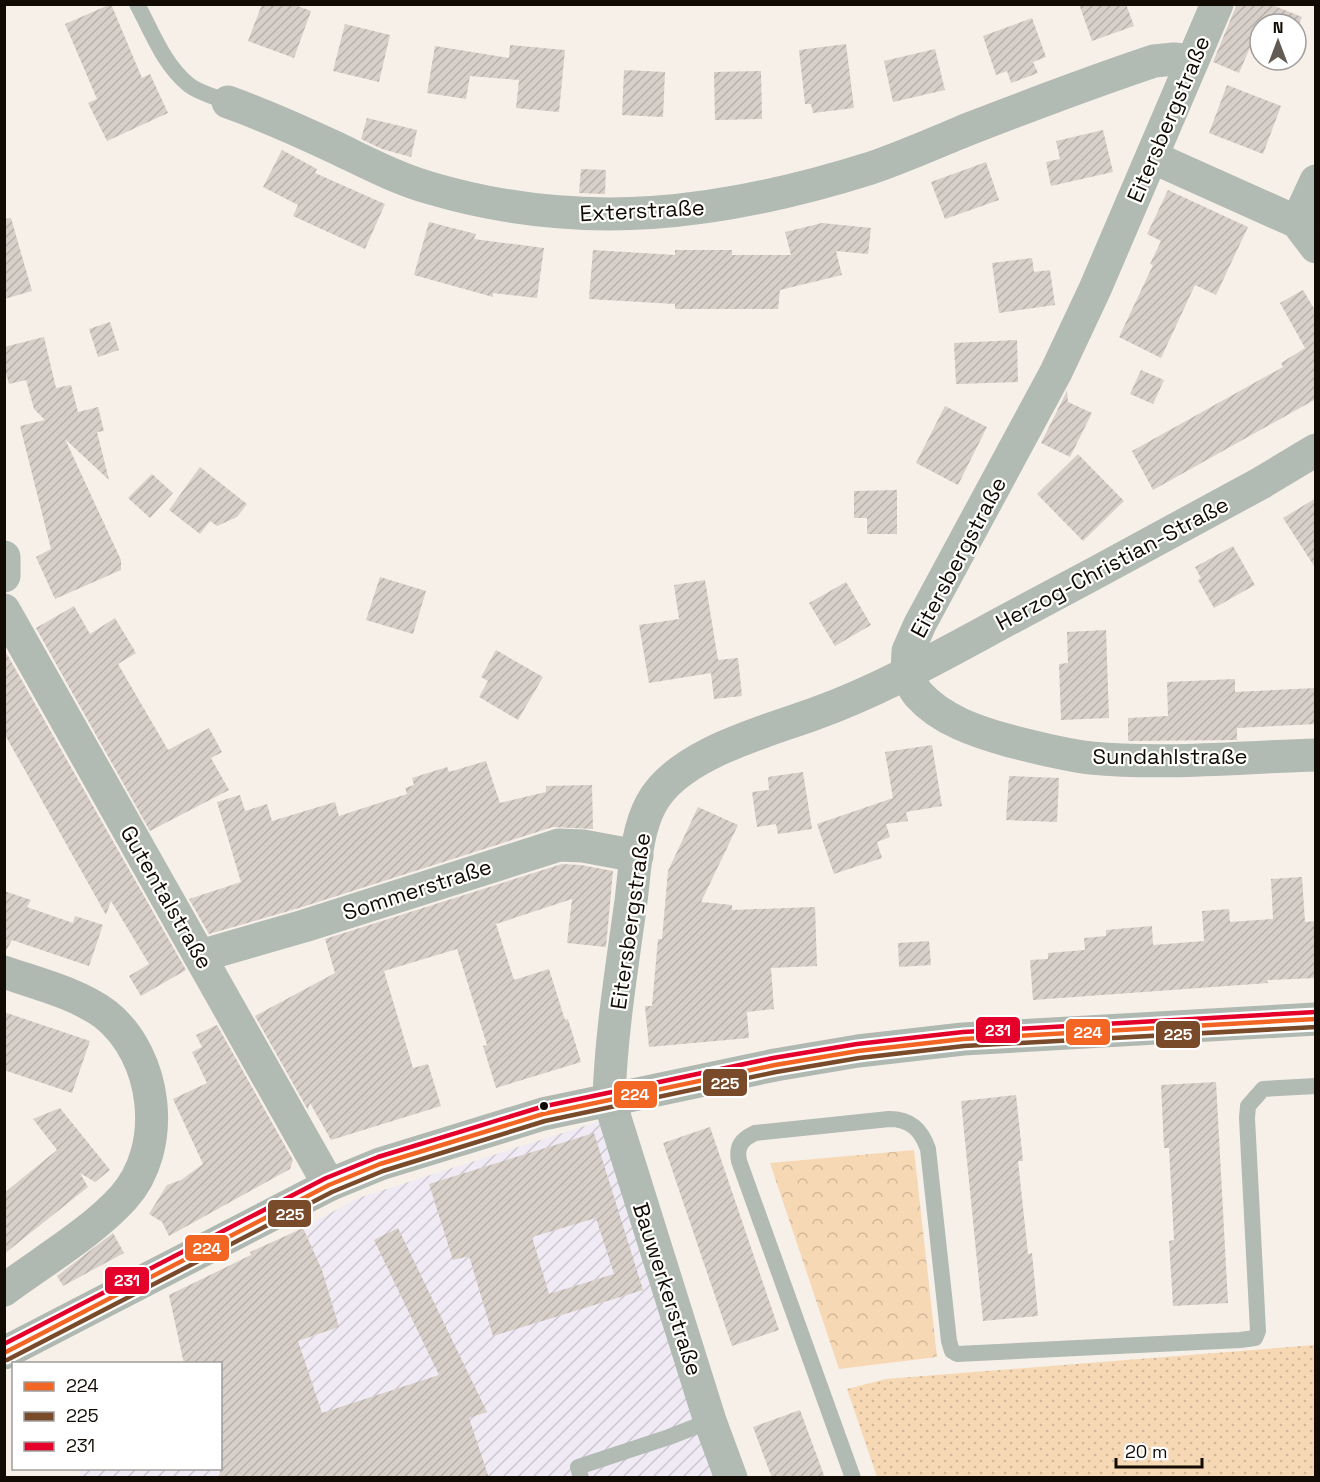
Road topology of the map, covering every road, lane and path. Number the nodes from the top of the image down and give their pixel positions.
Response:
1 (137, 4) edge
2 (1217, 4) edge
3 (1192, 61) junction
4 (228, 102) joint
5 (1152, 157) junction
6 (1316, 181) edge
7 (1306, 234) edge
8 (1316, 450) edge
9 (4, 557) edge
10 (4, 576) edge
11 (4, 610) edge
12 (907, 674) junction
13 (1316, 755) edge
14 (637, 856) junction
15 (200, 956) junction
16 (4, 972) edge
17 (1316, 1019) edge
18 (1316, 1086) edge
19 (609, 1099) junction
20 (328, 1185) junction
21 (4, 1290) edge
22 (4, 1353) edge
23 (710, 1421) junction
24 (581, 1478) edge
25 (731, 1478) edge
26 (853, 1478) edge

1 - 4 lane, Exterstraße
2 - 3 street, Eitersbergstraße
3 - 4 street, Exterstraße
3 - 5 street, Eitersbergstraße
5 - 7 street
5 - 12 street, Eitersbergstraße
6 - 7 street
8 - 12 street, Herzog-Christian-Straße
9 - 10 street
11 - 15 street, Gutentalstraße
12 - 13 street, Sundahlstraße
12 - 14 street, Eitersbergstraße
14 - 15 street, Sommerstraße
14 - 19 street, Eitersbergstraße
15 - 20 street, Gutentalstraße
16 - 21 main road
17 - 19 main road
18 - 26 lane
19 - 20 main road
19 - 23 street, Bauwerkerstraße
20 - 22 main road
23 - 24 lane
23 - 25 street, Bauwerkerstraße

